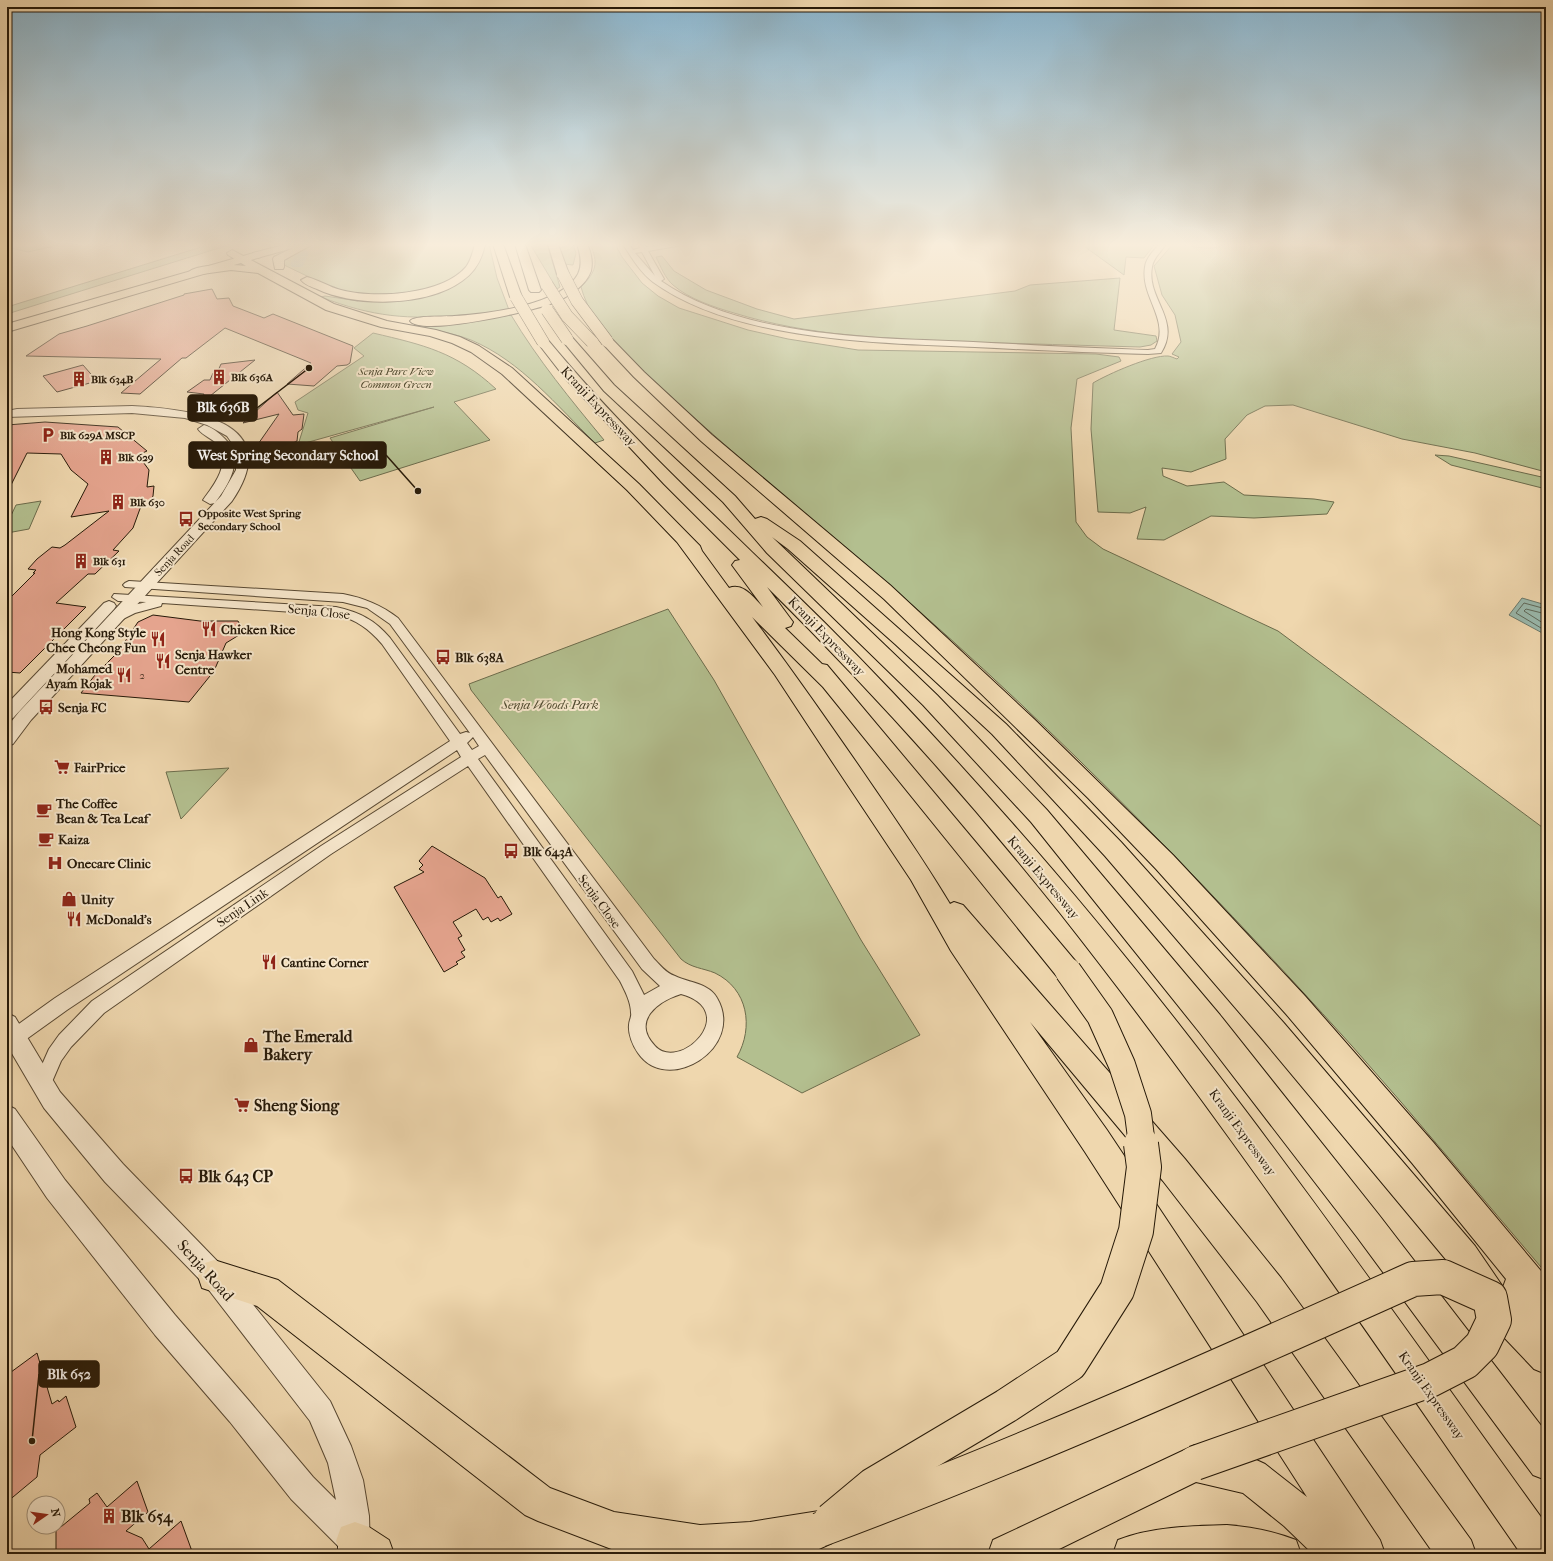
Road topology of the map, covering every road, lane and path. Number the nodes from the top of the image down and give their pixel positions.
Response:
1 (45, 317) edge
2 (365, 317) edge
3 (371, 317) edge
4 (475, 317) edge
5 (528, 317) edge
6 (556, 317) edge
7 (568, 317) edge
8 (589, 317) edge
9 (738, 317) edge
10 (1161, 317) edge
11 (443, 321) junction
12 (7, 328) edge
13 (488, 356) junction
14 (666, 402) junction
15 (90, 412) junction
16 (7, 414) edge
17 (729, 499) junction
18 (700, 512) junction
19 (684, 540) junction
20 (144, 586) junction
21 (127, 593) junction
22 (171, 600) junction
23 (107, 626) junction
24 (830, 682) junction
25 (7, 714) edge
26 (475, 732) junction
27 (7, 740) edge
28 (458, 742) junction
29 (487, 747) junction
30 (469, 757) junction
31 (918, 873) junction
32 (680, 987) junction
33 (640, 1013) junction
34 (10, 1035) edge
35 (42, 1085) junction
36 (7, 1117) edge
37 (1475, 1215) junction
38 (214, 1276) junction
39 (1490, 1298) junction
40 (1546, 1303) edge
41 (1546, 1333) edge
42 (1546, 1357) edge
43 (1546, 1462) edge
44 (1195, 1463) junction
45 (820, 1530) junction
46 (361, 1550) edge
47 (1007, 1554) edge
48 (1132, 1554) edge
49 (1282, 1554) edge
50 (1341, 1554) edge
51 (1366, 1554) edge
52 (1457, 1554) edge
53 (1544, 1554) edge

1 - 12 main road
2 - 13 main road
3 - 11 main road
4 - 11 main road
5 - 18 main road, Kranji Expressway, bridge
6 - 17 main road, Kranji Expressway, bridge
7 - 14 main road, bridge
8 - 14 main road, bridge
9 - 10 street
11 - 13 main road
13 - 19 main road
14 - 37 main road
15 - 16 street, Senja Road
15 - 20 street, Senja Road
15 - 21 street, Senja Road
17 - 39 main road
17 - 43 main road
18 - 24 main road
18 - 53 main road, Kranji Expressway
19 - 24 main road
19 - 31 main road
20 - 21 street, Senja Road
20 - 26 street, Senja Close
21 - 22 street, Senja Close
21 - 23 street, Senja Road
21 - 25 street, Senja Road
22 - 23 street
22 - 28 street, Senja Close
23 - 27 street, Senja Road
24 - 45 main road, bridge
26 - 28 street
26 - 29 street, Senja Close
28 - 30 street, Senja Close
28 - 34 street, Senja Link
29 - 30 street
29 - 32 street, Senja Close
30 - 33 street, Senja Close
30 - 35 street, Senja Link
31 - 51 main road
31 - 52 main road
32 - 33 street, Senja Close
32 - 33 street, Senja Close
34 - 35 street, Senja Road
35 - 38 street, Senja Road
36 - 46 street, Senja Road
37 - 40 main road
37 - 41 main road
38 - 45 main road
38 - 46 street, Senja Road
39 - 42 main road
39 - 44 main road, bridge
39 - 45 main road, bridge
44 - 47 main road
44 - 50 main road
48 - 49 main road

